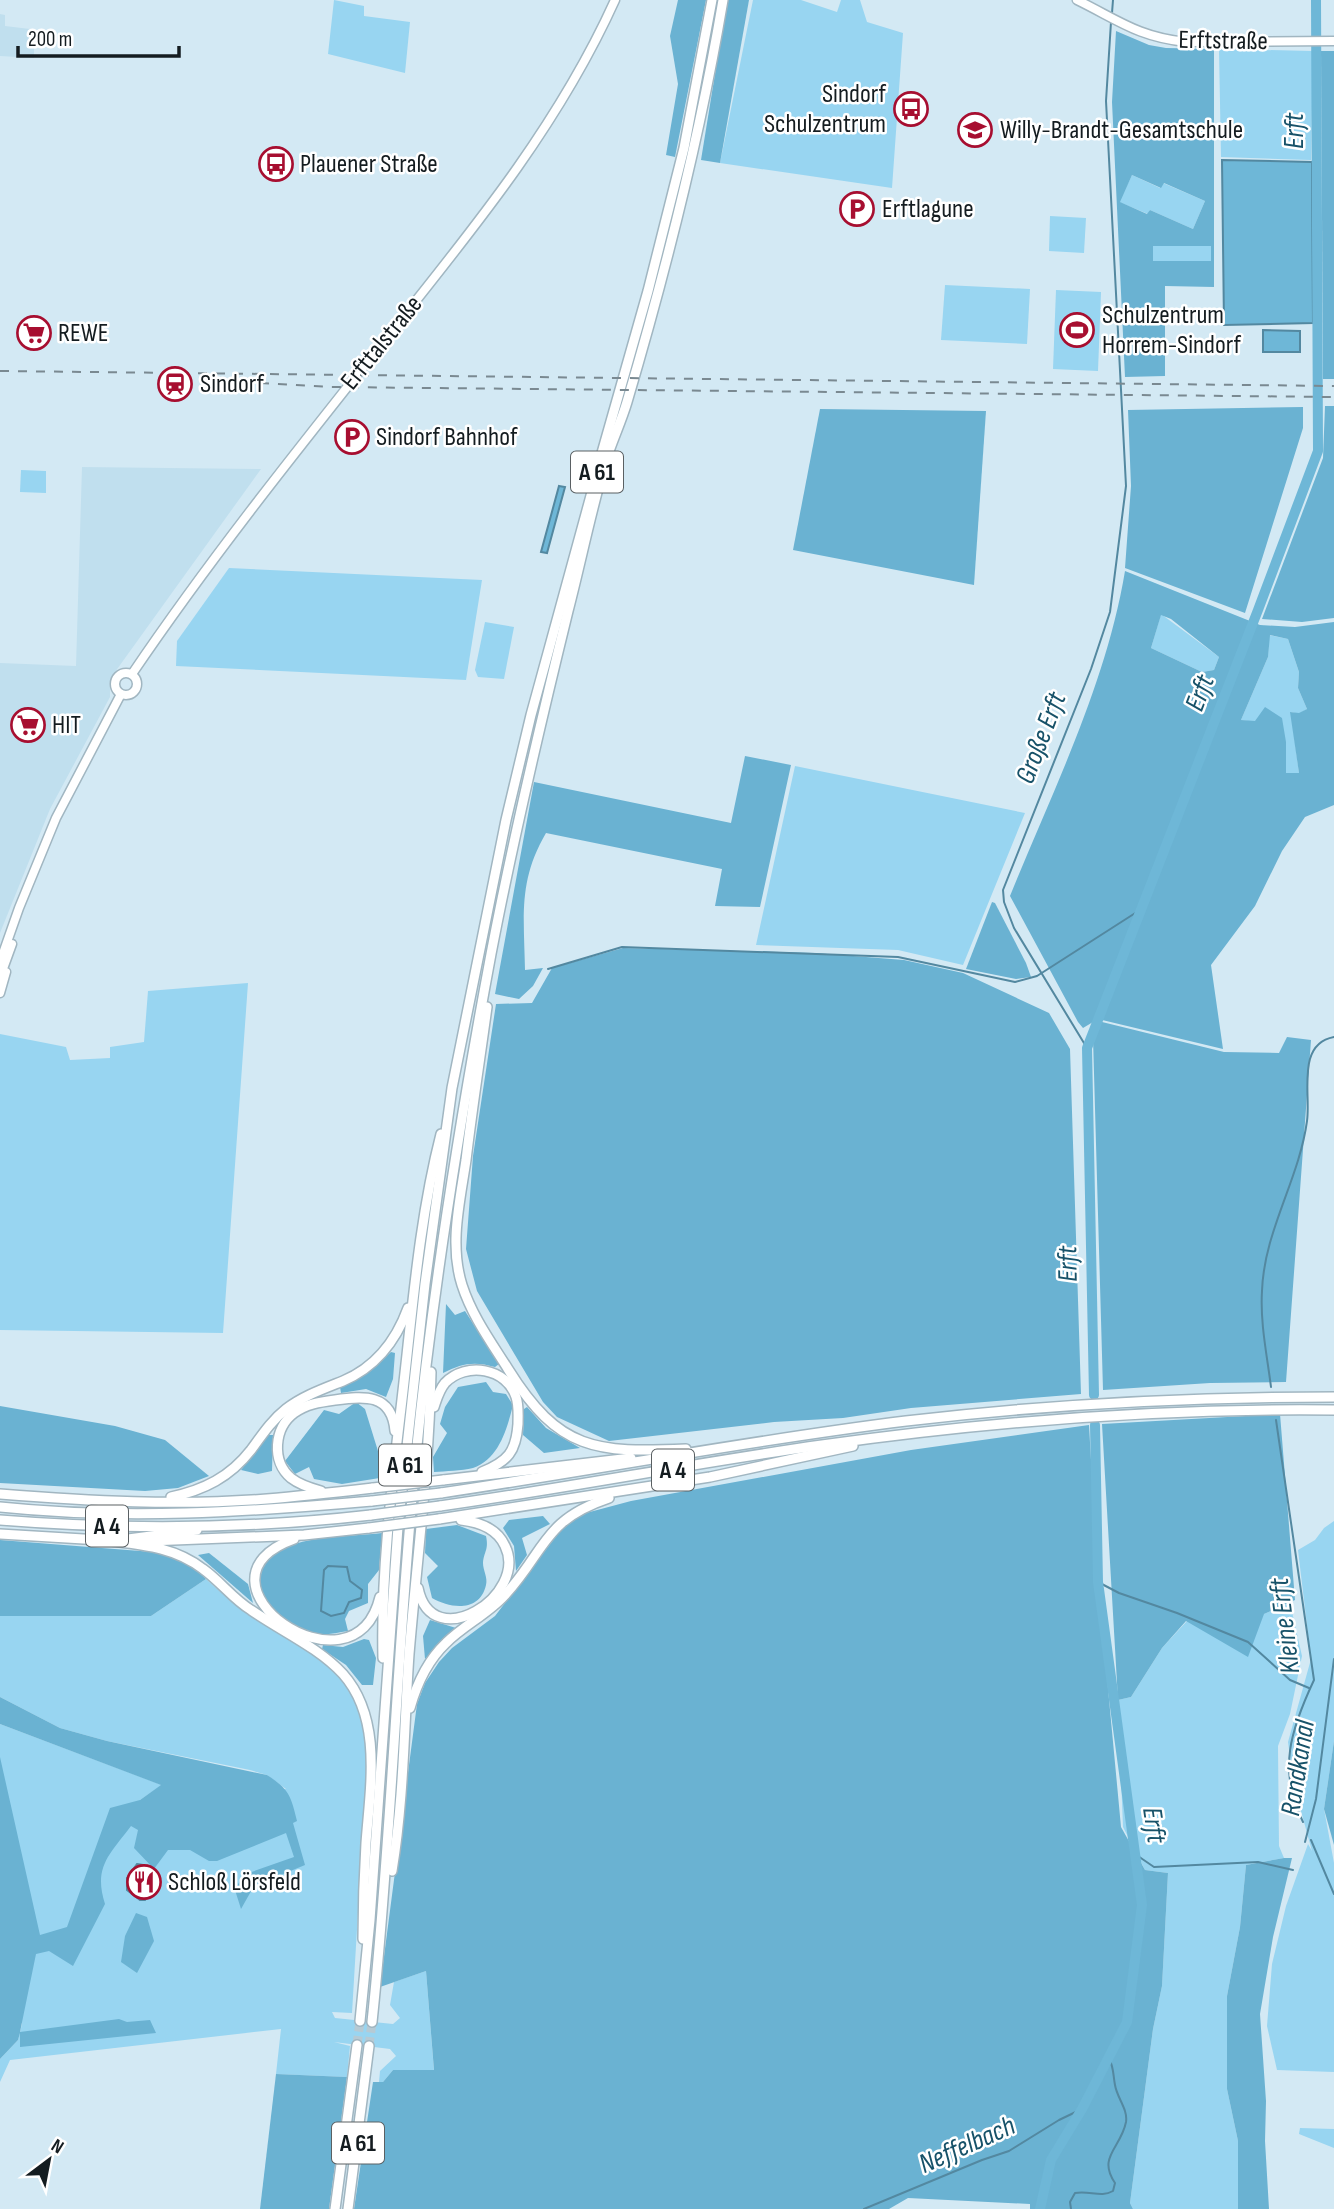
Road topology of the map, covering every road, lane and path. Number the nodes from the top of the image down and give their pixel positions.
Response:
1 (615, 0) edge
2 (712, 0) edge
3 (723, 0) edge
4 (1077, 0) edge
5 (1330, 42) edge
6 (132, 674) junction
7 (121, 694) junction
8 (492, 950) junction
9 (4, 961) edge
10 (0, 977) edge
11 (0, 993) edge
12 (452, 1088) junction
13 (413, 1293) junction
14 (432, 1322) junction
15 (1334, 1397) edge
16 (1334, 1410) edge
17 (430, 1423) junction
18 (906, 1434) junction
19 (396, 1447) junction
20 (692, 1449) junction
21 (716, 1449) junction
22 (472, 1476) junction
23 (635, 1489) junction
24 (328, 1493) junction
25 (0, 1494) edge
26 (153, 1501) junction
27 (0, 1507) edge
28 (443, 1519) junction
29 (0, 1520) edge
30 (215, 1526) junction
31 (0, 1534) edge
32 (304, 1535) junction
33 (112, 1541) junction
34 (415, 1576) junction
35 (383, 1586) junction
36 (384, 1701) junction
37 (406, 1719) junction
38 (382, 1924) junction
39 (362, 1993) junction
40 (360, 2021) tunnel mouth
41 (372, 2022) tunnel mouth
42 (357, 2045) tunnel mouth
43 (369, 2046) tunnel mouth
44 (335, 2209) edge
45 (348, 2209) edge

1 - 6 main road, Erfttalstraße
2 - 12 highway, A 61
3 - 8 highway, A 61
4 - 5 main road, Erftstraße
6 - 7 main road
6 - 7 main road
7 - 9 main road
8 - 14 highway, A 61
8 - 20 highway
9 - 10 main road
9 - 11 main road
12 - 13 highway
12 - 36 highway, A 61
13 - 19 highway
13 - 26 highway
14 - 17 highway
14 - 38 highway, A 61
15 - 21 highway, A 4
16 - 18 highway, A 4
17 - 22 highway
17 - 34 highway
18 - 23 highway
18 - 30 highway, A 4, bridge
19 - 24 highway
19 - 35 highway
20 - 21 highway
20 - 22 highway
21 - 27 highway, A 4, bridge
22 - 24 highway, bridge
23 - 28 highway
23 - 37 highway
24 - 26 highway
25 - 26 highway
28 - 32 highway, bridge
28 - 34 highway
29 - 30 highway, A 4
30 - 33 highway
31 - 33 highway
32 - 33 highway
32 - 35 highway
33 - 39 highway
34 - 37 highway
35 - 36 highway
36 - 39 highway, A 61
37 - 38 highway
38 - 41 highway, A 61
39 - 40 highway, A 61
42 - 44 highway, A 61
43 - 45 highway, A 61

